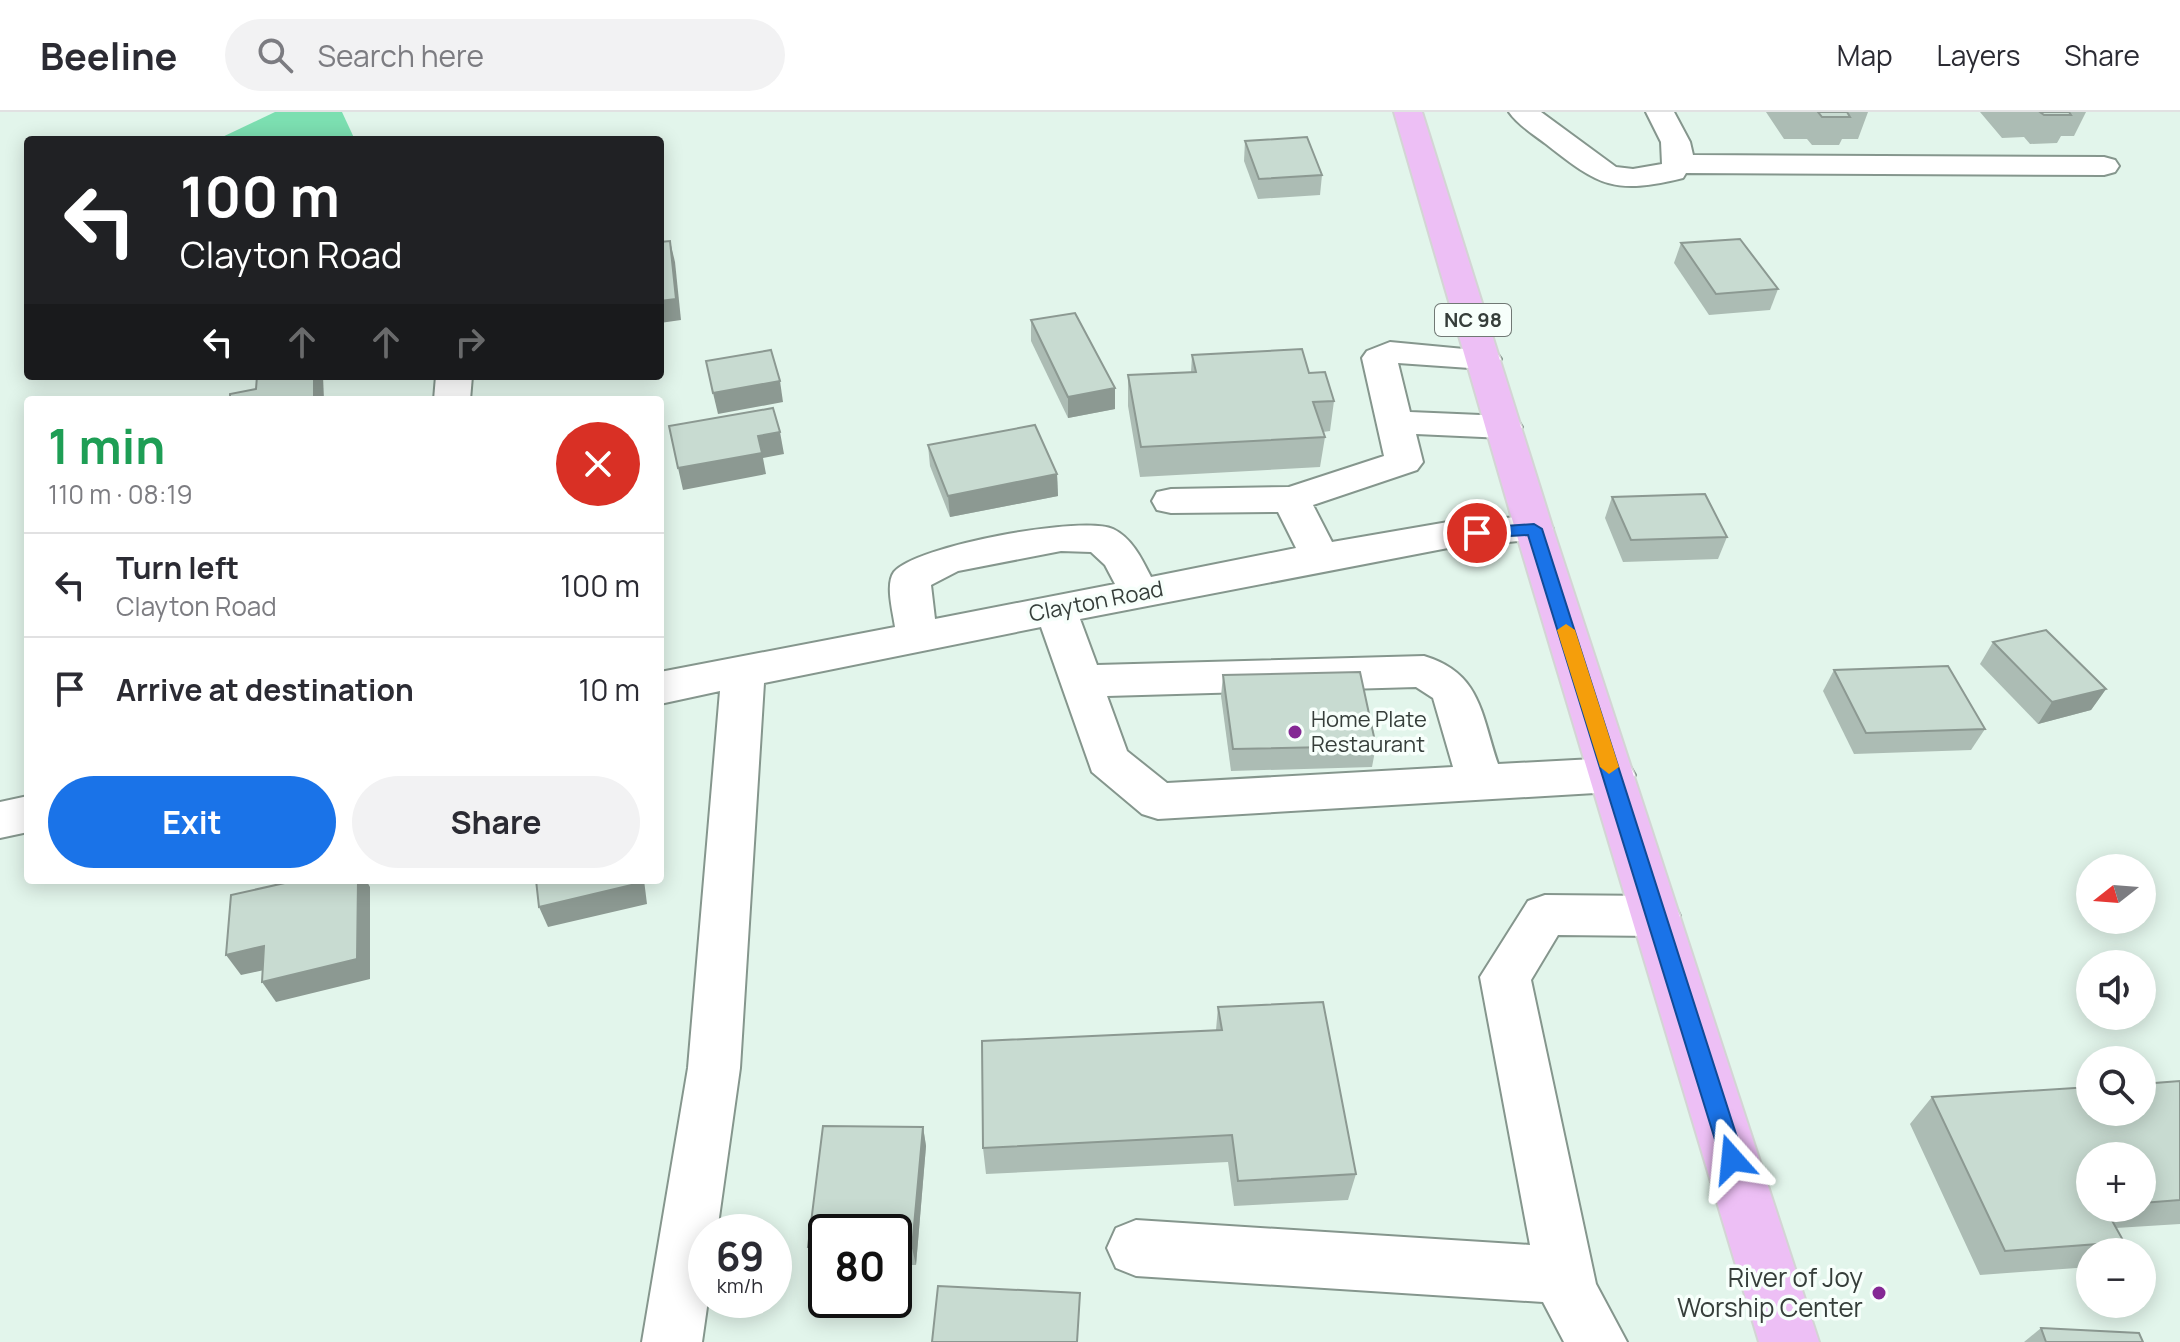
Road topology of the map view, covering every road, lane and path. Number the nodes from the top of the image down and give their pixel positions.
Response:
1 (1408, 112) edge
2 (1523, 112) edge
3 (1660, 112) edge
4 (1678, 164) junction
5 (2104, 166) dead end
6 (1484, 359) junction
7 (1394, 422) junction
8 (1504, 427) junction
9 (1291, 499) junction
10 (1171, 501) dead end
11 (1534, 529) junction
12 (1320, 557) junction
13 (1139, 592) junction
14 (1056, 609) junction
15 (917, 637) junction
16 (743, 672) junction
17 (1081, 681) junction
18 (664, 687) edge
19 (1612, 775) junction
20 (1481, 783) junction
21 (24, 815) edge
22 (0, 820) edge
23 (1656, 916) junction
24 (1136, 1248) dead end
25 (1566, 1275) junction
26 (672, 1342) edge
27 (1597, 1342) edge
28 (1789, 1342) edge

1 - 6 highway, NC 98
2 - 4 street
3 - 4 street
4 - 5 street
6 - 7 street
6 - 8 highway, NC 98
7 - 8 street
7 - 9 street
8 - 11 highway, NC 98
9 - 10 street
9 - 12 street
11 - 12 street, Clayton Road
11 - 19 highway, NC 98
12 - 13 street, Clayton Road
13 - 14 street, Clayton Road
13 - 15 street
14 - 15 street, Clayton Road
14 - 17 street
15 - 16 street, Clayton Road
16 - 18 street, Clayton Road
16 - 26 street
17 - 20 street
17 - 20 street
19 - 20 street
19 - 23 highway, NC 98
21 - 22 street
23 - 25 street
23 - 28 highway, NC 98
24 - 25 street
25 - 27 street

